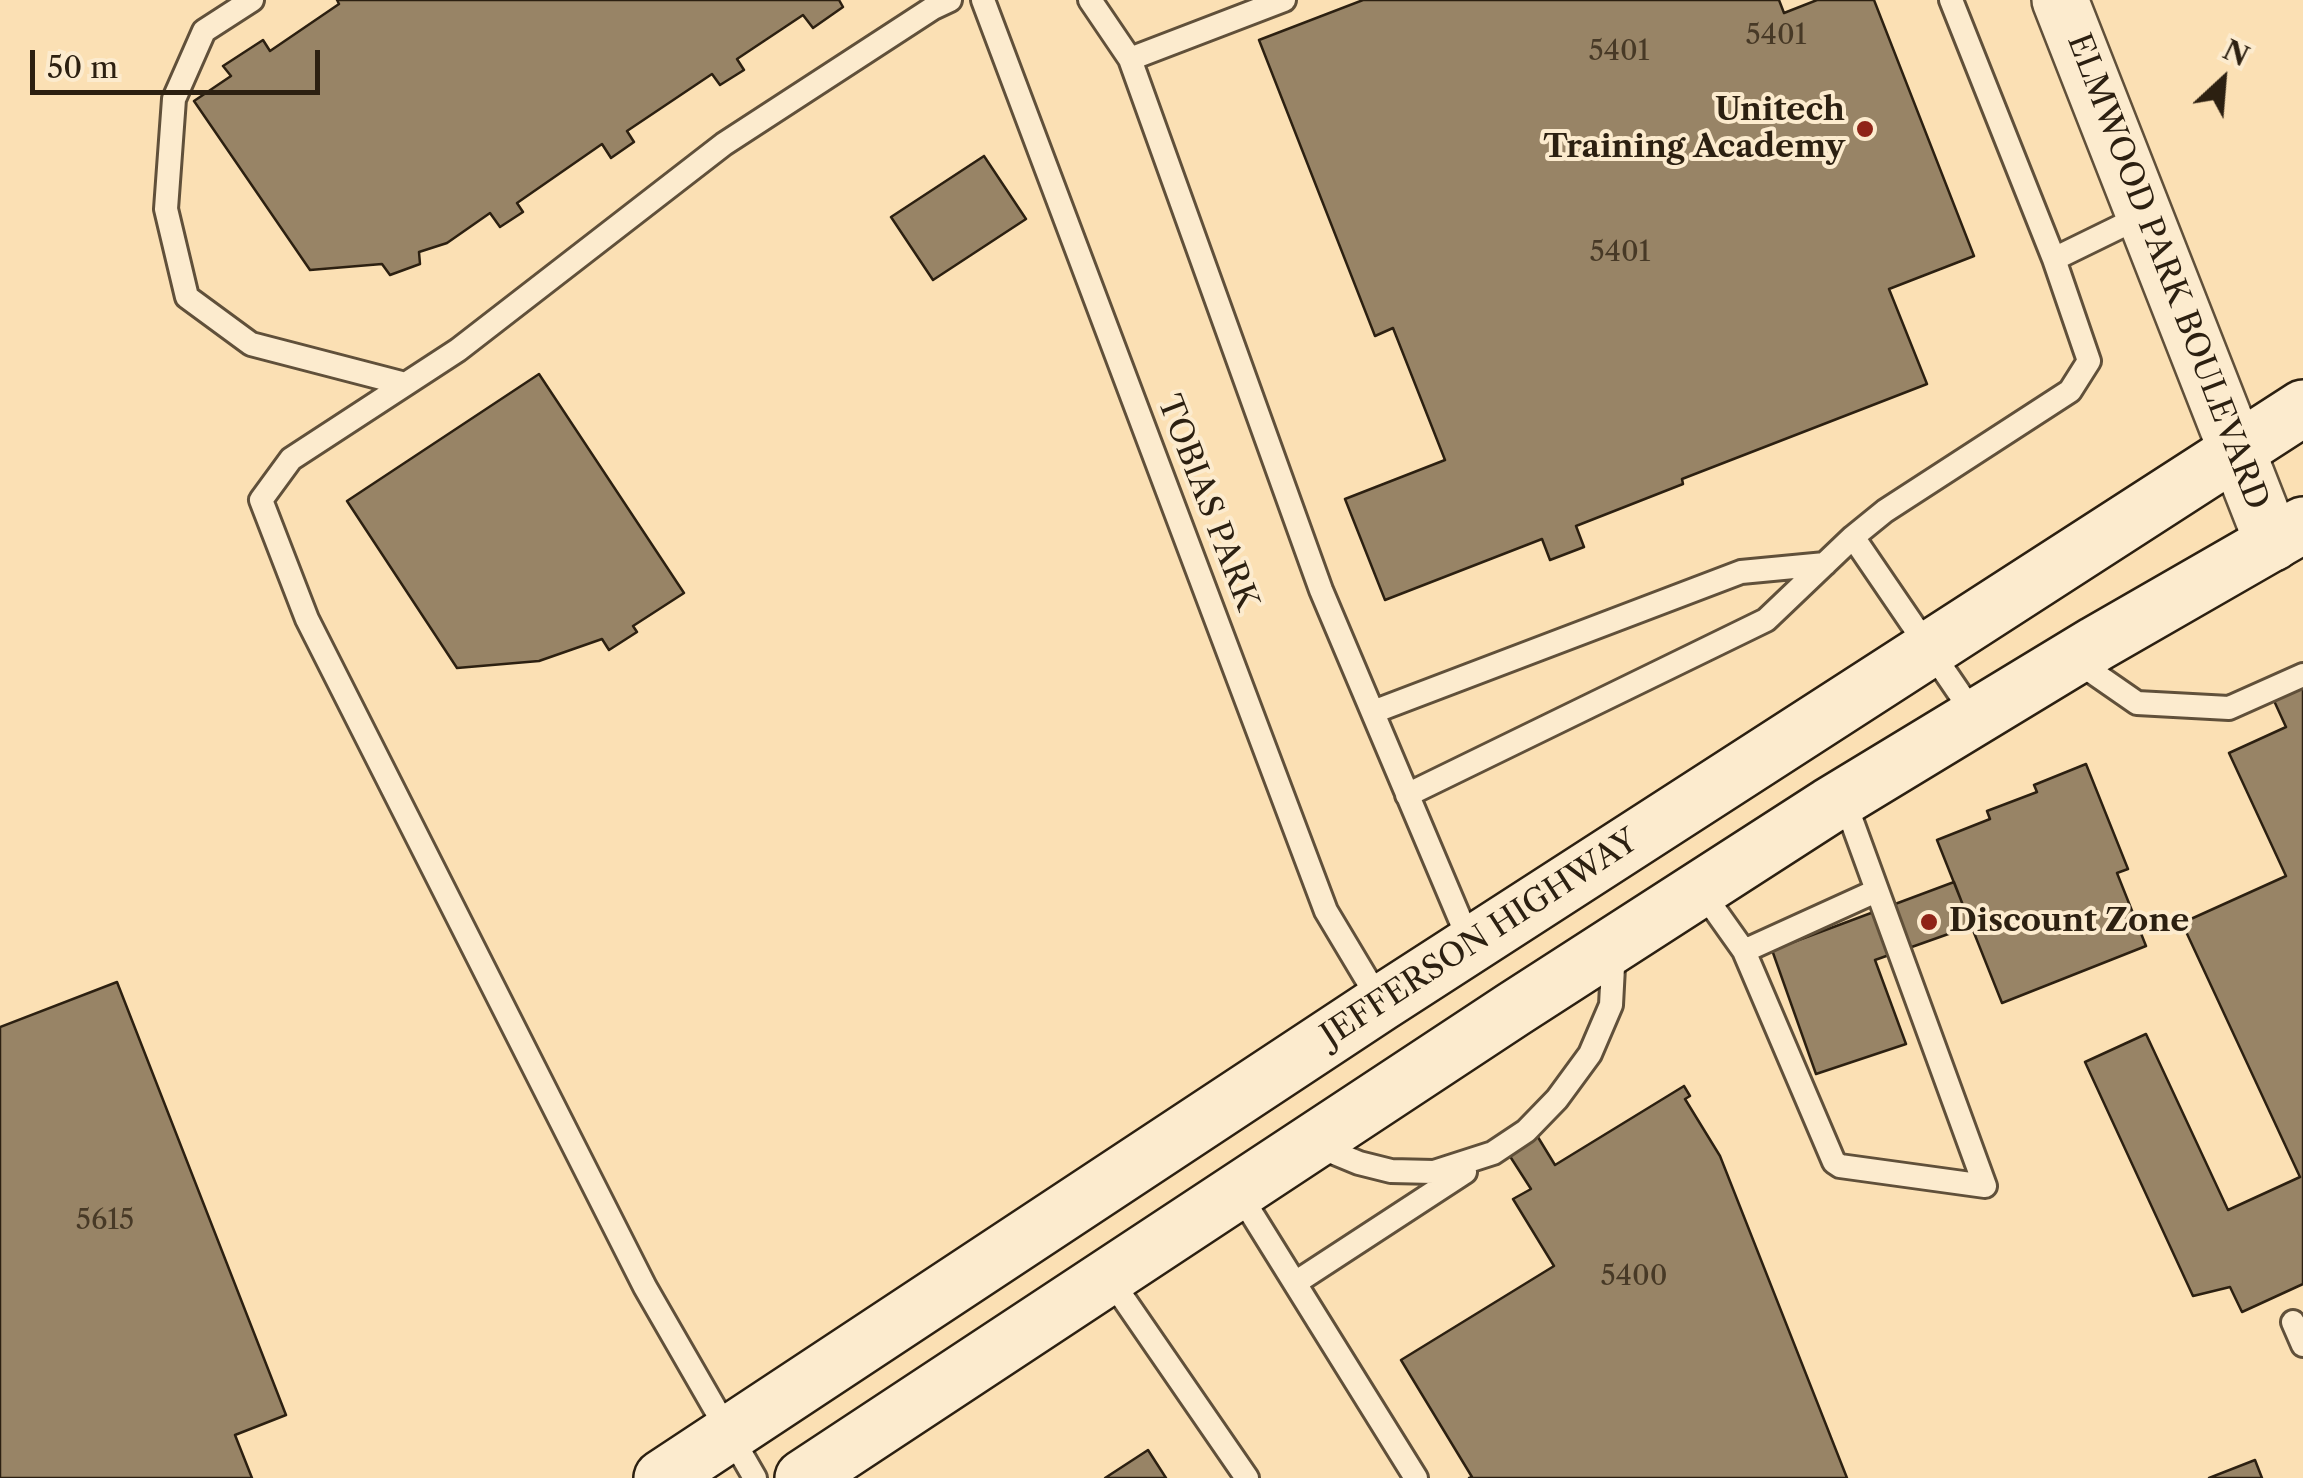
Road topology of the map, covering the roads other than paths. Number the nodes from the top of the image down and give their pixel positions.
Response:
1 (252, 0) edge
2 (950, 0) edge
3 (960, 0) edge
4 (1090, 0) edge
5 (1284, 0) edge
6 (1951, 0) edge
7 (2060, 0) edge
8 (986, 9) edge
9 (1130, 59) junction
10 (2144, 215) junction
11 (2054, 259) junction
12 (405, 384) junction
13 (2303, 408) edge
14 (2237, 453) junction
15 (2288, 534) edge
16 (1853, 537) junction
17 (1825, 564) junction
18 (1929, 648) junction
19 (2072, 658) junction
20 (2303, 675) edge
21 (1373, 712) junction
22 (1976, 716) junction
23 (1407, 795) junction
24 (1843, 797) junction
25 (1700, 889) junction
26 (1876, 891) junction
27 (1615, 944) junction
28 (1471, 945) junction
29 (1744, 950) junction
30 (1900, 958) junction
31 (1876, 963) dead end
32 (1916, 1000) junction
33 (1381, 1003) junction
34 (1892, 1008) dead end
35 (1310, 1142) junction
36 (1493, 1153) junction
37 (1237, 1190) junction
38 (1108, 1276) junction
39 (1295, 1284) junction
40 (2294, 1322) dead end
41 (2303, 1345) edge
42 (742, 1456) edge
43 (662, 1478) edge
44 (803, 1478) edge
45 (1247, 1478) edge
46 (1416, 1478) edge

1 - 12 lane
2 - 12 lane
3 - 8 lane
4 - 9 lane
5 - 9 lane
6 - 11 lane
7 - 10 main road, ELMWOOD PARK BOULEVARD
8 - 33 lane, TOBIAS PARK
9 - 21 lane
10 - 11 lane
10 - 14 main road, ELMWOOD PARK BOULEVARD
11 - 16 lane
12 - 42 lane
13 - 14 main road, JEFFERSON HIGHWAY
14 - 15 main road, ELMWOOD PARK BOULEVARD
14 - 18 main road, JEFFERSON HIGHWAY
15 - 19 main road
16 - 17 lane
16 - 18 lane
17 - 21 lane
17 - 23 lane
18 - 22 lane
18 - 28 main road, JEFFERSON HIGHWAY
19 - 20 lane
19 - 22 main road
21 - 23 lane
22 - 24 main road
23 - 28 lane
24 - 25 main road
24 - 26 lane
25 - 27 main road
25 - 29 lane
26 - 29 lane
26 - 30 lane
27 - 35 main road
27 - 36 lane
28 - 33 main road, JEFFERSON HIGHWAY
29 - 32 lane
30 - 31 lane
30 - 32 lane
32 - 34 lane
33 - 42 main road, JEFFERSON HIGHWAY
35 - 36 lane
35 - 37 main road
36 - 39 lane
37 - 38 main road
37 - 39 lane
38 - 44 main road
38 - 45 lane
39 - 46 lane
40 - 41 lane
42 - 43 main road, JEFFERSON HIGHWAY

